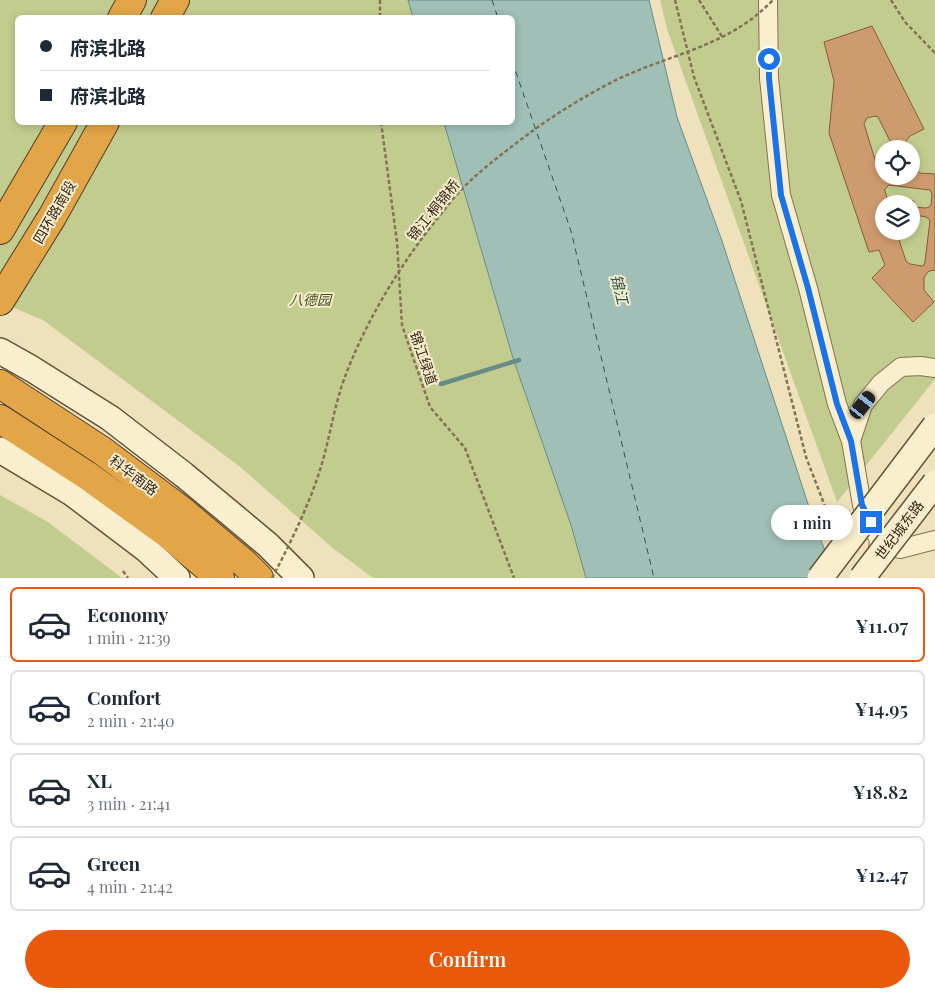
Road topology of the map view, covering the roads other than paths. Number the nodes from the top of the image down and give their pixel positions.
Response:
1 (132, 0) edge
2 (175, 0) edge
3 (768, 0) edge
4 (124, 15) edge
5 (167, 15) edge
6 (61, 125) edge
7 (103, 125) edge
8 (0, 230) edge
9 (0, 301) edge
10 (0, 351) edge
11 (935, 368) edge
12 (0, 384) edge
13 (0, 419) edge
14 (935, 426) edge
15 (851, 441) junction
16 (0, 450) edge
17 (935, 482) edge
18 (879, 540) junction
19 (935, 540) edge
20 (177, 578) edge
21 (220, 578) edge
22 (259, 578) edge
23 (301, 578) edge
24 (820, 578) edge
25 (862, 578) edge
26 (875, 578) edge

1 - 4 highway
2 - 5 highway
3 - 15 street
6 - 8 highway
7 - 9 highway, 四环路南段
10 - 23 main road
11 - 15 street
12 - 22 highway, 科华南路
13 - 21 highway, 科华南路
14 - 24 main road, bridge
15 - 18 street
16 - 20 main road
17 - 25 main road, 世纪城东路, bridge
18 - 19 street
18 - 26 street

